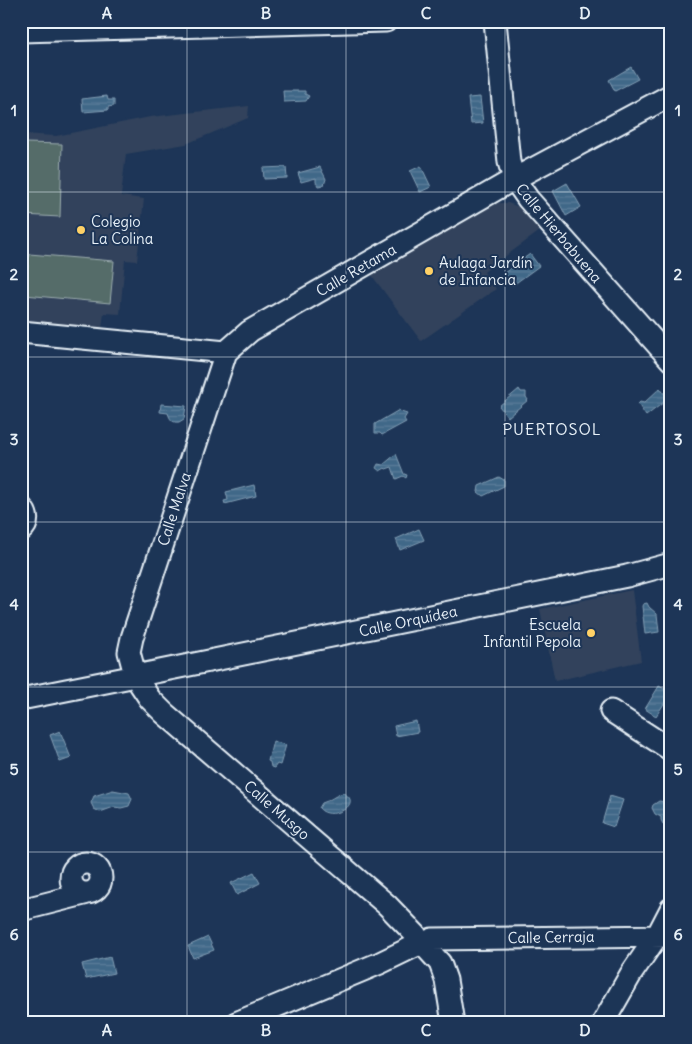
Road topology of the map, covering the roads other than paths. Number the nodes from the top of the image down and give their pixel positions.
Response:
1 (386, 21) edge
2 (495, 21) edge
3 (21, 31) edge
4 (671, 95) edge
5 (514, 179) junction
6 (21, 332) edge
7 (226, 352) junction
8 (671, 360) edge
9 (21, 507) edge
10 (21, 530) edge
11 (671, 564) edge
12 (136, 676) junction
13 (21, 698) edge
14 (611, 711) dead end
15 (671, 750) edge
16 (88, 893) dead end
17 (671, 909) edge
18 (21, 910) edge
19 (664, 936) edge
20 (423, 942) junction
21 (236, 1023) edge
22 (454, 1023) edge
23 (604, 1023) edge

1 - 3 street
2 - 5 street, Calle Hierbabuena
4 - 5 street, Calle Retama
5 - 7 street, Calle Retama
5 - 8 street, Calle Hierbabuena
6 - 7 street
7 - 12 street, Calle Malva
9 - 10 street
11 - 12 street, Calle Orquídea
12 - 13 street, Calle Orquídea
12 - 20 street, Calle Musgo
14 - 15 street
16 - 18 street
17 - 19 street
19 - 20 street, Calle Cerraja
19 - 23 street
20 - 21 street, Calle Cerraja
20 - 22 street, Calle Musgo

